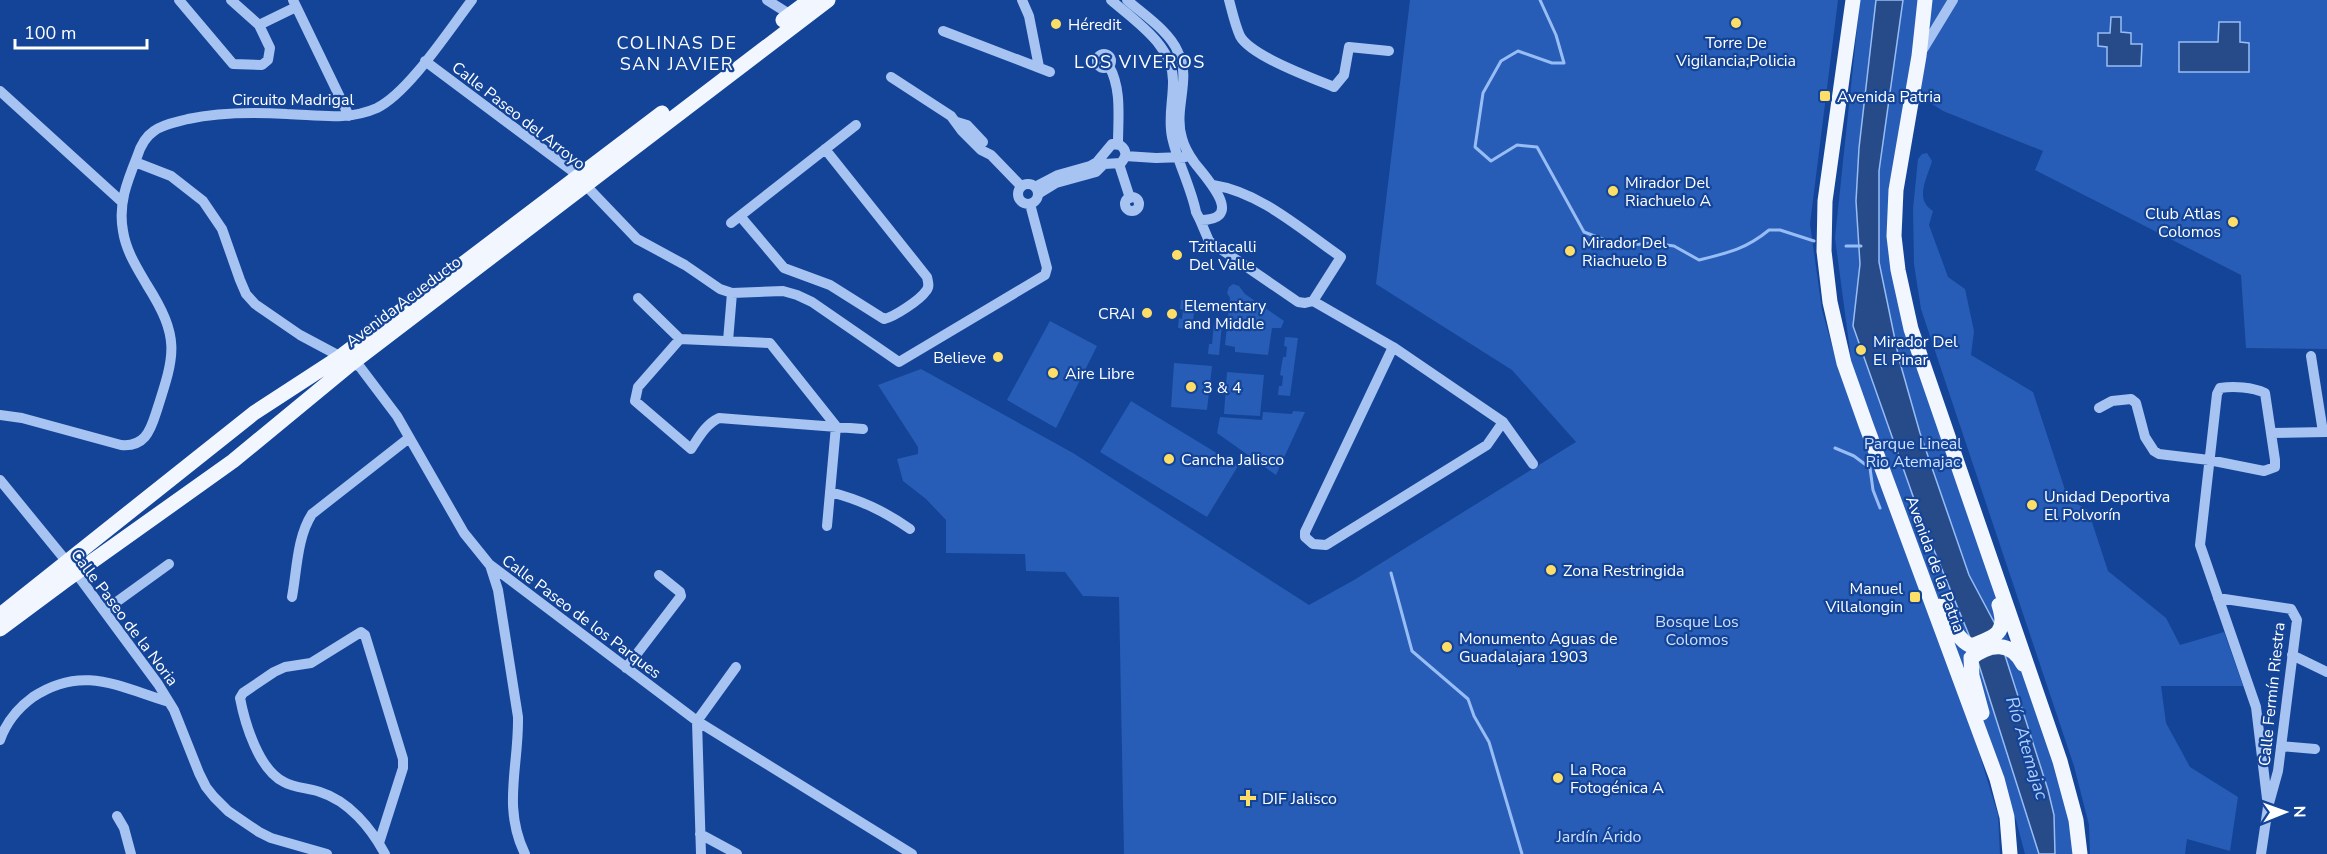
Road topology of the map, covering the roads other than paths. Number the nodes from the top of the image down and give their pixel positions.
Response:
1 (178, 0) edge
2 (231, 0) edge
3 (472, 0) edge
4 (767, 0) edge
5 (810, 0) edge
6 (828, 0) edge
7 (1022, 0) edge
8 (1111, 0) edge
9 (1127, 0) edge
10 (1229, 0) edge
11 (1853, 0) edge
12 (1925, 0) edge
13 (1953, 0) edge
14 (294, 3) edge
15 (795, 18) junction
16 (259, 25) junction
17 (1147, 25) junction
18 (942, 31) dead end
19 (1389, 51) dead end
20 (1919, 56) junction
21 (425, 61) junction
22 (1108, 66) dead end
23 (1038, 67) junction
24 (1050, 72) dead end
25 (891, 77) dead end
26 (0, 91) edge
27 (349, 117) junction
28 (856, 125) dead end
29 (825, 149) junction
30 (1120, 152) junction
31 (1184, 155) junction
32 (135, 162) junction
33 (581, 181) junction
34 (1213, 185) junction
35 (1021, 186) junction
36 (1036, 190) junction
37 (1130, 198) dead end
38 (122, 201) junction
39 (1030, 204) junction
40 (740, 216) junction
41 (1200, 220) junction
42 (731, 223) dead end
43 (794, 271) junction
44 (788, 292) junction
45 (732, 293) junction
46 (638, 298) dead end
47 (1313, 301) junction
48 (680, 339) junction
49 (728, 341) junction
50 (1393, 347) junction
51 (2311, 356) dead end
52 (346, 360) junction
53 (2099, 408) dead end
54 (0, 415) edge
55 (1503, 422) junction
56 (836, 426) junction
57 (863, 429) dead end
58 (2325, 432) edge
59 (2271, 434) junction
60 (410, 438) junction
61 (2209, 460) junction
62 (1533, 464) dead end
63 (0, 480) edge
64 (830, 492) junction
65 (827, 526) dead end
66 (910, 529) dead end
67 (1983, 535) junction
68 (169, 564) dead end
69 (489, 564) junction
70 (71, 568) junction
71 (659, 575) dead end
72 (1923, 581) junction
73 (292, 597) dead end
74 (2218, 598) junction
75 (104, 611) junction
76 (0, 615) edge
77 (0, 629) edge
78 (2292, 654) junction
79 (736, 667) dead end
80 (626, 668) junction
81 (2327, 672) edge
82 (2036, 694) junction
83 (169, 702) junction
84 (697, 721) junction
85 (1981, 734) junction
86 (0, 740) edge
87 (2281, 746) junction
88 (2315, 749) dead end
89 (2268, 807) junction
90 (117, 816) dead end
91 (700, 834) junction
92 (379, 843) junction
93 (131, 854) edge
94 (327, 854) edge
95 (386, 854) edge
96 (525, 854) edge
97 (701, 854) edge
98 (737, 854) edge
99 (912, 854) edge
100 (2010, 854) edge
101 (2080, 854) edge
102 (2261, 854) edge

1 - 16 street
2 - 16 street
3 - 21 street, Circuito Madrigal
4 - 15 street
5 - 15 main road, Avenida Acueducto
6 - 15 main road, Avenida Acueducto
7 - 23 street
8 - 17 street
9 - 17 street
10 - 19 street
11 - 72 main road, Avenida de la Patria
12 - 20 main road
13 - 20 street
14 - 16 street
14 - 27 street
15 - 33 main road, Avenida Acueducto
17 - 31 street
18 - 23 street
20 - 67 main road
21 - 27 street, Circuito Madrigal
21 - 33 street, Calle Paseo del Arroyo
22 - 30 street
23 - 24 street
25 - 35 street
26 - 38 street
27 - 32 street, Circuito Madrigal
28 - 29 street
29 - 40 street
29 - 43 street
30 - 31 street
30 - 36 street
30 - 36 street
30 - 37 street
31 - 34 street
31 - 41 street
32 - 38 street, Circuito Madrigal
32 - 52 street, Calle Paseo de los Parques
33 - 45 street, Calle Paseo del Arroyo
33 - 52 main road, Avenida Acueducto
34 - 41 street
34 - 47 street
35 - 36 street
35 - 39 street
36 - 39 street
38 - 54 street, Circuito Madrigal
39 - 44 street, Calle Paseo del Arroyo
40 - 42 street
40 - 43 street
41 - 47 street
43 - 44 street
44 - 45 street, Calle Paseo del Arroyo
45 - 49 street
46 - 48 street
47 - 50 street
48 - 49 street
48 - 56 street
49 - 56 street
50 - 55 street
50 - 55 street
51 - 58 street
52 - 60 street, Calle Paseo de los Parques
52 - 70 main road, Avenida Acueducto
52 - 70 main road, Avenida Acueducto
53 - 61 street
55 - 62 street
56 - 57 street
56 - 64 street
58 - 59 street
59 - 61 street
59 - 61 street
60 - 69 street, Calle Paseo de los Parques
60 - 73 street
61 - 74 street
63 - 70 street, Calle Paseo de la Noria
64 - 65 street
64 - 66 street
67 - 72 main road
67 - 82 main road
68 - 75 street
69 - 80 street, Calle Paseo de los Parques
69 - 96 street
70 - 75 street, Calle Paseo de la Noria
70 - 76 main road, Avenida Acueducto
70 - 77 main road, Avenida Acueducto
71 - 80 street
72 - 85 main road, Avenida de la Patria
74 - 78 street, Calle Fermín Riestra
74 - 89 street
75 - 83 street, Calle Paseo de la Noria
78 - 81 street
78 - 87 street, Calle Fermín Riestra
79 - 84 street
80 - 84 street, Calle Paseo de los Parques
82 - 85 main road
82 - 101 main road
83 - 86 street
83 - 94 street, Calle Paseo de la Noria
84 - 91 street
84 - 99 street, Calle Paseo de los Parques
85 - 100 main road, Avenida de la Patria
87 - 88 street
87 - 89 street, Calle Fermín Riestra
89 - 102 street, Calle Fermín Riestra
90 - 93 street
91 - 97 street
91 - 98 street
92 - 92 street
92 - 95 street

